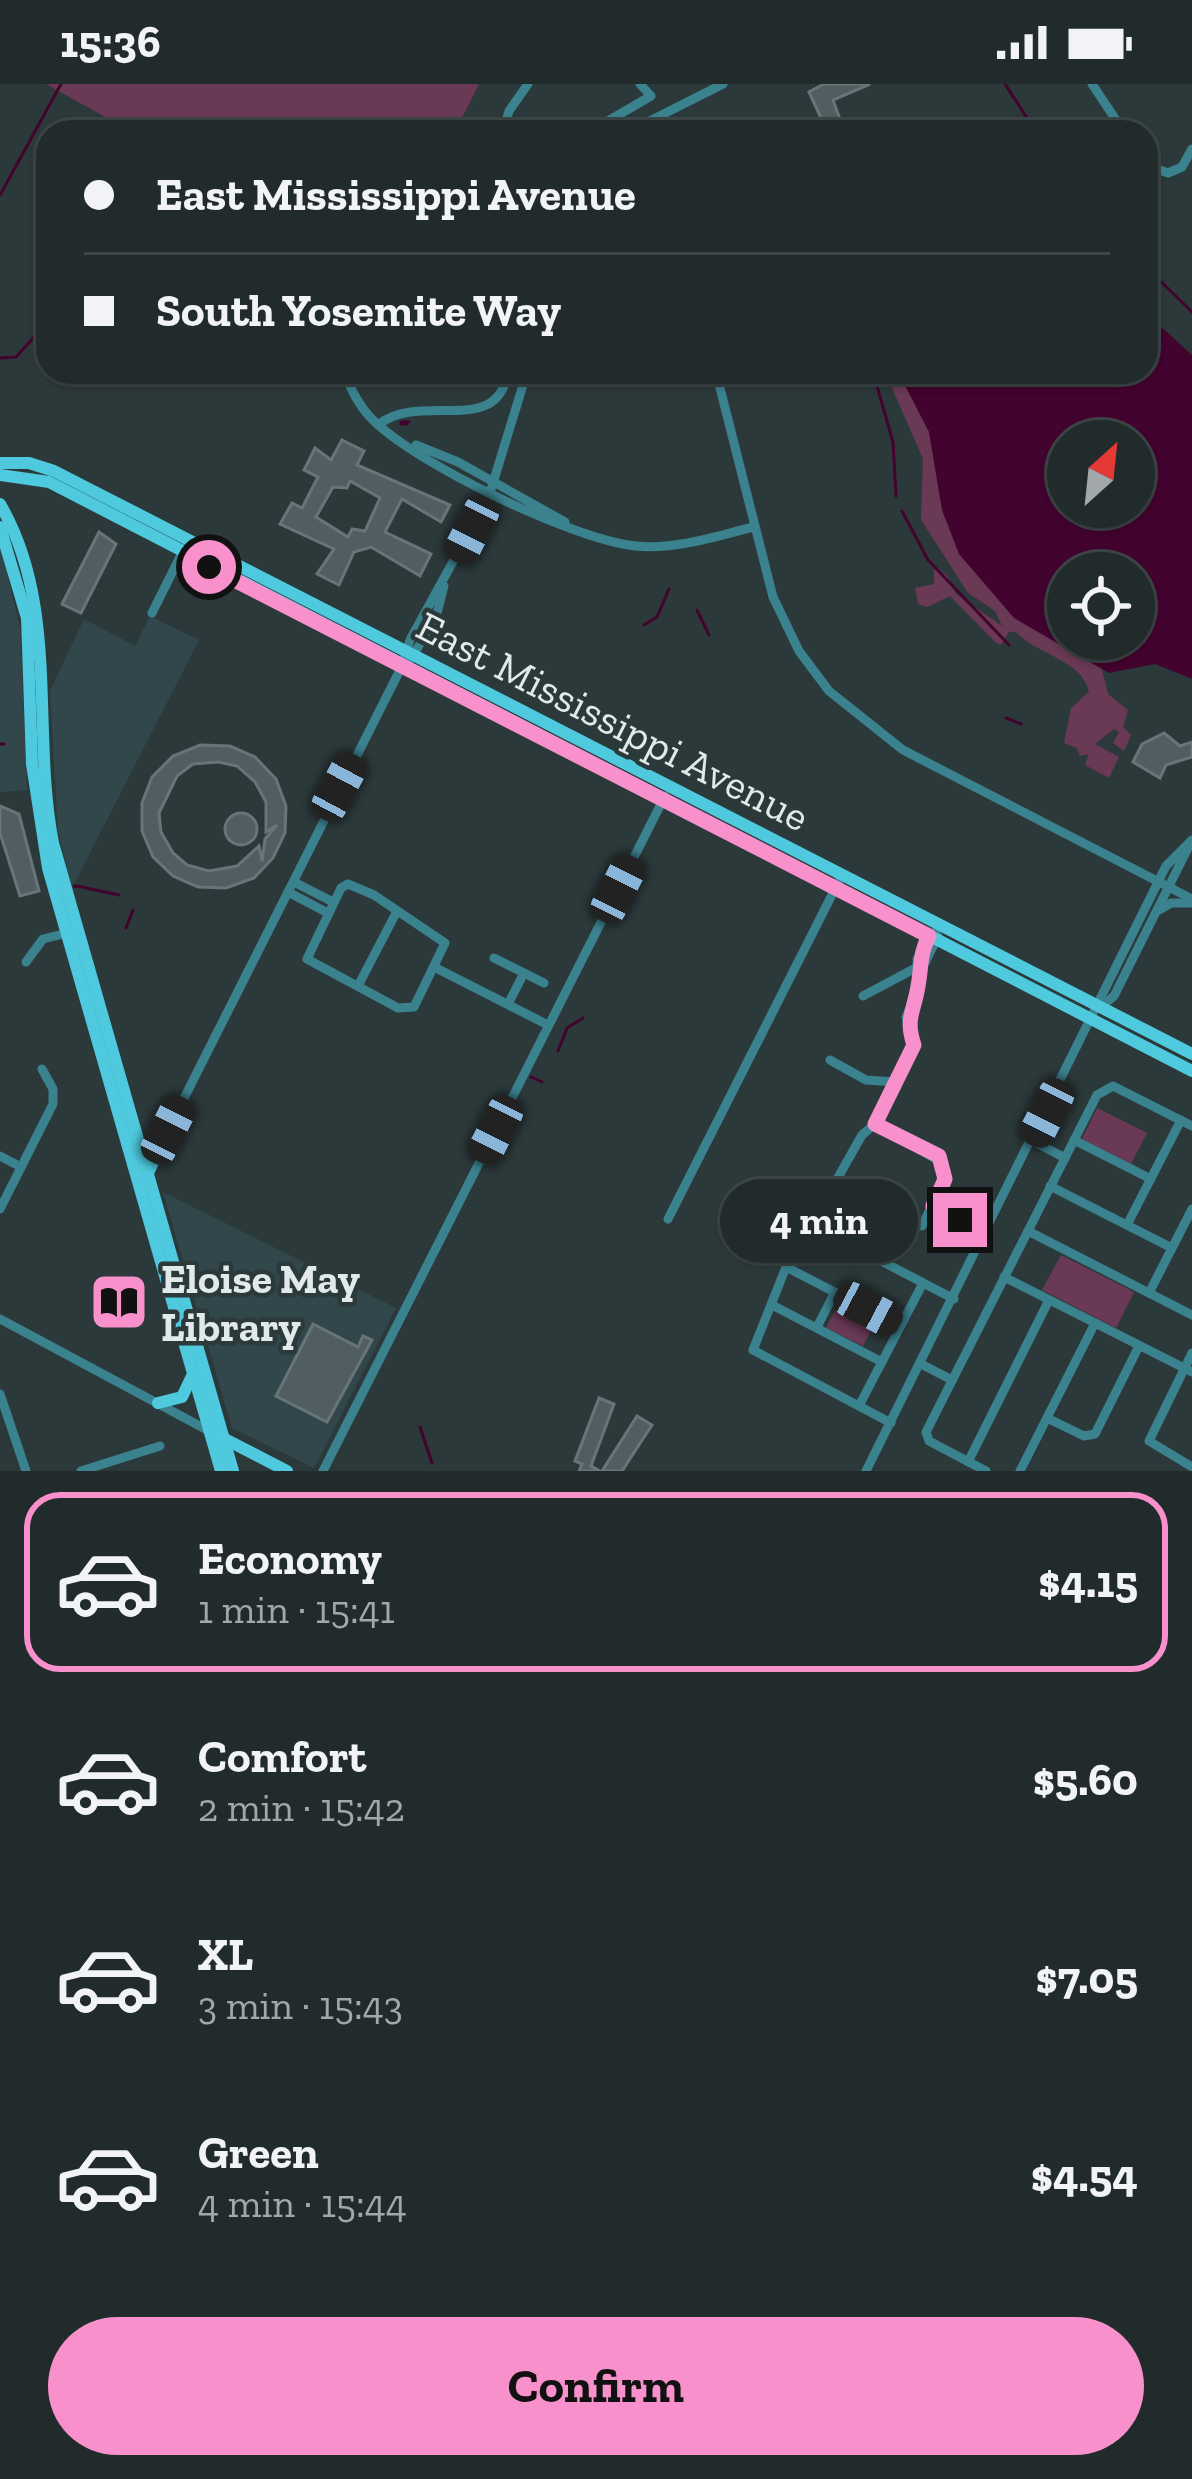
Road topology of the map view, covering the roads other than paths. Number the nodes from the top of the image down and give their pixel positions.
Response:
1 (528, 84) edge
2 (640, 84) edge
3 (723, 84) edge
4 (1092, 84) edge
5 (506, 120) edge
6 (610, 120) edge
7 (652, 120) edge
8 (1116, 120) edge
9 (1192, 148) edge
10 (1158, 169) edge
11 (352, 384) edge
12 (505, 384) edge
13 (523, 384) edge
14 (719, 384) edge
15 (378, 425) junction
16 (3, 470) edge
17 (493, 487) junction
18 (0, 504) edge
19 (0, 527) edge
20 (754, 527) junction
21 (182, 553) junction
22 (152, 613) dead end
23 (407, 658) junction
24 (667, 793) junction
25 (1192, 840) edge
26 (1132, 867) junction
27 (1158, 881) junction
28 (839, 882) junction
29 (291, 887) junction
30 (1169, 887) junction
31 (1192, 901) edge
32 (330, 908) junction
33 (1150, 911) junction
34 (396, 913) junction
35 (1140, 931) junction
36 (70, 934) junction
37 (936, 934) junction
38 (494, 958) dead end
39 (26, 962) dead end
40 (1123, 966) junction
41 (919, 967) junction
42 (436, 968) junction
43 (524, 973) junction
44 (544, 983) dead end
45 (358, 986) junction
46 (863, 996) dead end
47 (508, 1004) junction
48 (1097, 1014) junction
49 (548, 1025) junction
50 (1192, 1054) edge
51 (830, 1060) dead end
52 (42, 1069) dead end
53 (1192, 1071) edge
54 (896, 1082) junction
55 (1186, 1123) edge
56 (875, 1124) junction
57 (135, 1133) junction
58 (165, 1137) junction
59 (1074, 1140) junction
60 (1033, 1142) junction
61 (134, 1151) junction
62 (0, 1156) edge
63 (1065, 1158) junction
64 (22, 1167) junction
65 (1151, 1179) junction
66 (836, 1181) dead end
67 (149, 1182) junction
68 (1050, 1186) junction
69 (933, 1206) junction
70 (0, 1209) edge
71 (1192, 1209) edge
72 (668, 1220) dead end
73 (1127, 1225) junction
74 (922, 1226) dead end
75 (1028, 1232) junction
76 (987, 1233) junction
77 (1172, 1248) junction
78 (790, 1269) junction
79 (1004, 1277) junction
80 (923, 1283) junction
81 (835, 1292) junction
82 (1149, 1293) junction
83 (954, 1299) junction
84 (1049, 1300) junction
85 (772, 1305) junction
86 (1192, 1315) edge
87 (0, 1319) edge
88 (1095, 1323) junction
89 (900, 1326) junction
90 (817, 1327) junction
91 (1139, 1346) junction
92 (1192, 1353) edge
93 (883, 1362) junction
94 (921, 1364) junction
95 (1188, 1370) edge
96 (192, 1375) junction
97 (952, 1380) junction
98 (0, 1394) edge
99 (158, 1403) junction
100 (859, 1406) junction
101 (1047, 1418) junction
102 (891, 1423) junction
103 (208, 1431) junction
104 (222, 1438) junction
105 (160, 1446) dead end
106 (264, 1459) junction
107 (968, 1462) junction
108 (1191, 1465) edge
109 (26, 1471) edge
110 (81, 1471) edge
111 (221, 1471) edge
112 (236, 1471) edge
113 (287, 1471) edge
114 (323, 1471) edge
115 (866, 1471) edge
116 (986, 1471) edge
117 (1020, 1471) edge

1 - 5 street
2 - 6 street
3 - 7 street
4 - 8 street
9 - 10 street
11 - 15 street
12 - 15 street
13 - 17 street
14 - 20 street
15 - 17 street
16 - 21 main road, East Mississippi Avenue
16 - 23 main road, East Mississippi Avenue
17 - 20 street
17 - 23 street
18 - 36 main road
19 - 36 main road
20 - 26 street
21 - 22 street
21 - 23 main road, East Mississippi Avenue
23 - 24 main road, East Mississippi Avenue
23 - 29 street
24 - 28 main road, East Mississippi Avenue
24 - 49 street
25 - 27 street
25 - 30 street
26 - 27 street
26 - 33 street
27 - 30 street
27 - 33 street
28 - 37 main road, East Mississippi Avenue
28 - 72 street
29 - 32 street
29 - 58 street
30 - 31 street
30 - 33 street
31 - 33 street
32 - 34 street
32 - 45 street
33 - 35 street
34 - 42 street
34 - 45 street
35 - 40 street
35 - 40 street
36 - 39 street
36 - 57 main road
36 - 61 main road
37 - 41 street
37 - 48 main road, East Mississippi Avenue
38 - 43 street
40 - 48 street
41 - 46 street
41 - 54 street
42 - 45 street
42 - 47 street
43 - 44 street
43 - 47 street
47 - 49 street
48 - 50 main road, East Mississippi Avenue
48 - 53 main road, East Mississippi Avenue
48 - 60 street
49 - 114 street
51 - 54 street
52 - 64 street
54 - 56 street
55 - 59 street
55 - 65 street
56 - 66 street
56 - 69 street
57 - 58 main road
57 - 61 main road
58 - 61 main road
58 - 67 main road
59 - 63 street
59 - 65 street
60 - 63 street
60 - 76 street
61 - 67 main road
61 - 96 main road
62 - 64 street
63 - 68 street
64 - 70 street
65 - 73 street
67 - 104 main road
68 - 73 street
68 - 75 street
69 - 74 street
69 - 76 street
71 - 77 street
73 - 77 street
75 - 79 street
75 - 82 street
76 - 83 street
77 - 82 street
78 - 80 street
78 - 81 street
78 - 85 street
79 - 84 street
79 - 97 street
80 - 83 street
80 - 89 street
81 - 89 street
81 - 90 street
82 - 86 street
83 - 94 street
84 - 88 street
84 - 107 street
85 - 90 street
85 - 100 street
87 - 99 street
88 - 91 street
88 - 101 street
89 - 93 street
90 - 93 street
91 - 95 street
91 - 101 street
92 - 95 street
93 - 100 street
94 - 97 street
94 - 102 street
95 - 108 street
96 - 99 main road
96 - 103 main road
97 - 107 street
98 - 109 street
99 - 103 street
100 - 102 street
101 - 117 street
102 - 115 street
103 - 104 main road
103 - 111 main road
104 - 106 main road
104 - 112 main road
105 - 110 street
106 - 112 main road
106 - 113 main road
107 - 116 street

